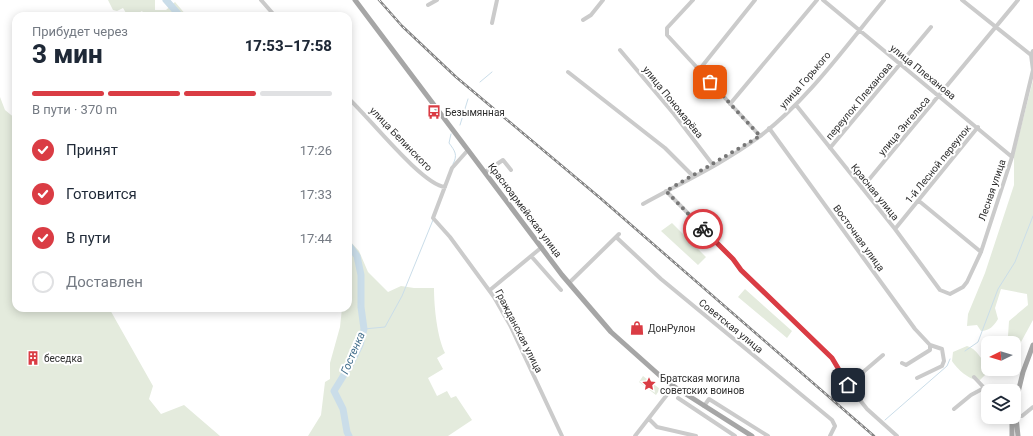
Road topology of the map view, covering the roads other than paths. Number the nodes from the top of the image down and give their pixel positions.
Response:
1 (261, 0) edge
2 (356, 0) edge
3 (437, 0) edge
4 (497, 0) edge
5 (603, 0) edge
6 (693, 0) edge
7 (755, 0) edge
8 (817, 0) edge
9 (823, 0) edge
10 (884, 0) edge
11 (962, 0) edge
12 (1018, 0) edge
13 (428, 5) dead end
14 (272, 12) edge
15 (583, 20) dead end
16 (492, 23) dead end
17 (995, 26) junction
18 (931, 27) dead end
19 (859, 30) junction
20 (620, 50) dead end
21 (1032, 53) edge
22 (901, 64) junction
23 (699, 70) junction
24 (1033, 70) edge
25 (568, 72) dead end
26 (940, 96) junction
27 (352, 102) edge
28 (730, 104) junction
29 (796, 105) junction
30 (978, 127) junction
31 (769, 128) junction
32 (760, 136) junction
33 (830, 148) junction
34 (468, 150) junction
35 (1012, 157) junction
36 (713, 165) junction
37 (511, 170) dead end
38 (485, 172) junction
39 (693, 176) junction
40 (445, 187) junction
41 (862, 188) junction
42 (666, 191) junction
43 (919, 201) junction
44 (643, 204) dead end
45 (895, 229) junction
46 (542, 247) junction
47 (981, 252) junction
48 (531, 256) junction
49 (569, 283) junction
50 (490, 290) junction
51 (561, 290) dead end
52 (940, 290) joint
53 (930, 345) junction
54 (1033, 345) edge
55 (883, 355) dead end
56 (902, 363) dead end
57 (974, 377) dead end
58 (917, 378) dead end
59 (1020, 384) edge
60 (848, 385) junction
61 (981, 385) edge
62 (673, 387) junction
63 (981, 390) edge
64 (678, 398) dead end
65 (704, 406) junction
66 (1033, 407) edge
67 (954, 409) dead end
68 (1021, 416) edge
69 (649, 419) junction
70 (1013, 424) edge
71 (1015, 424) edge
72 (562, 436) edge
73 (635, 436) edge
74 (696, 436) edge
75 (735, 436) edge
76 (752, 436) edge
77 (768, 436) edge
78 (830, 436) edge
79 (897, 436) edge
80 (1012, 436) edge
81 (1018, 436) edge

1 - 14 street
2 - 34 main road, Красноармейская улица
3 - 13 street
4 - 16 street
5 - 15 street
6 - 23 street
7 - 23 street
8 - 28 street
9 - 19 street, улица Плеханова
10 - 19 street, улица Горького
11 - 17 street
12 - 17 street, улица Энгельса
17 - 21 street
17 - 26 street, улица Энгельса
18 - 22 street, переулок Плеханова
19 - 22 street, улица Плеханова
19 - 29 street, улица Горького
20 - 36 street, улица Пономарёва
21 - 24 street, Лесная улица
22 - 26 street, улица Плеханова
22 - 33 street, переулок Плеханова
23 - 28 street
24 - 35 street, Лесная улица
25 - 39 street
26 - 30 street, улица Плеханова
26 - 41 street, улица Энгельса
27 - 40 street, улица Белинского
28 - 32 street
29 - 31 street, улица Горького
29 - 33 street, Красная улица
30 - 35 street, улица Плеханова
30 - 43 street, 1-й Лесной переулок
31 - 32 street, улица Горького
31 - 53 street, Восточная улица
32 - 36 street, улица Горького
33 - 41 street, Красная улица
34 - 38 main road, Красноармейская улица
34 - 40 street
35 - 47 street, Лесная улица
36 - 39 street, улица Горького
37 - 38 street
38 - 46 main road, Красноармейская улица
39 - 42 street, улица Горького
40 - 50 street, Гражданская улица
41 - 45 street, Красная улица
42 - 44 street, улица Горького
42 - 60 street
43 - 45 street, 1-й Лесной переулок
43 - 47 street
45 - 52 street, Красная улица
46 - 48 street
46 - 49 main road, Красноармейская улица
47 - 52 street, Лесная улица
48 - 50 street
48 - 51 street
49 - 62 main road, Красноармейская улица
49 - 78 street, Советская улица
50 - 72 street, Гражданская улица
53 - 56 street
53 - 58 street, Восточная улица
54 - 59 main road
55 - 60 street
57 - 61 street
60 - 79 street
62 - 65 main road, Красноармейская улица
62 - 69 street
63 - 67 street
64 - 75 street
65 - 76 main road, Красноармейская улица
65 - 77 street
66 - 68 street
69 - 73 street
69 - 74 street
70 - 80 main road
71 - 81 main road

